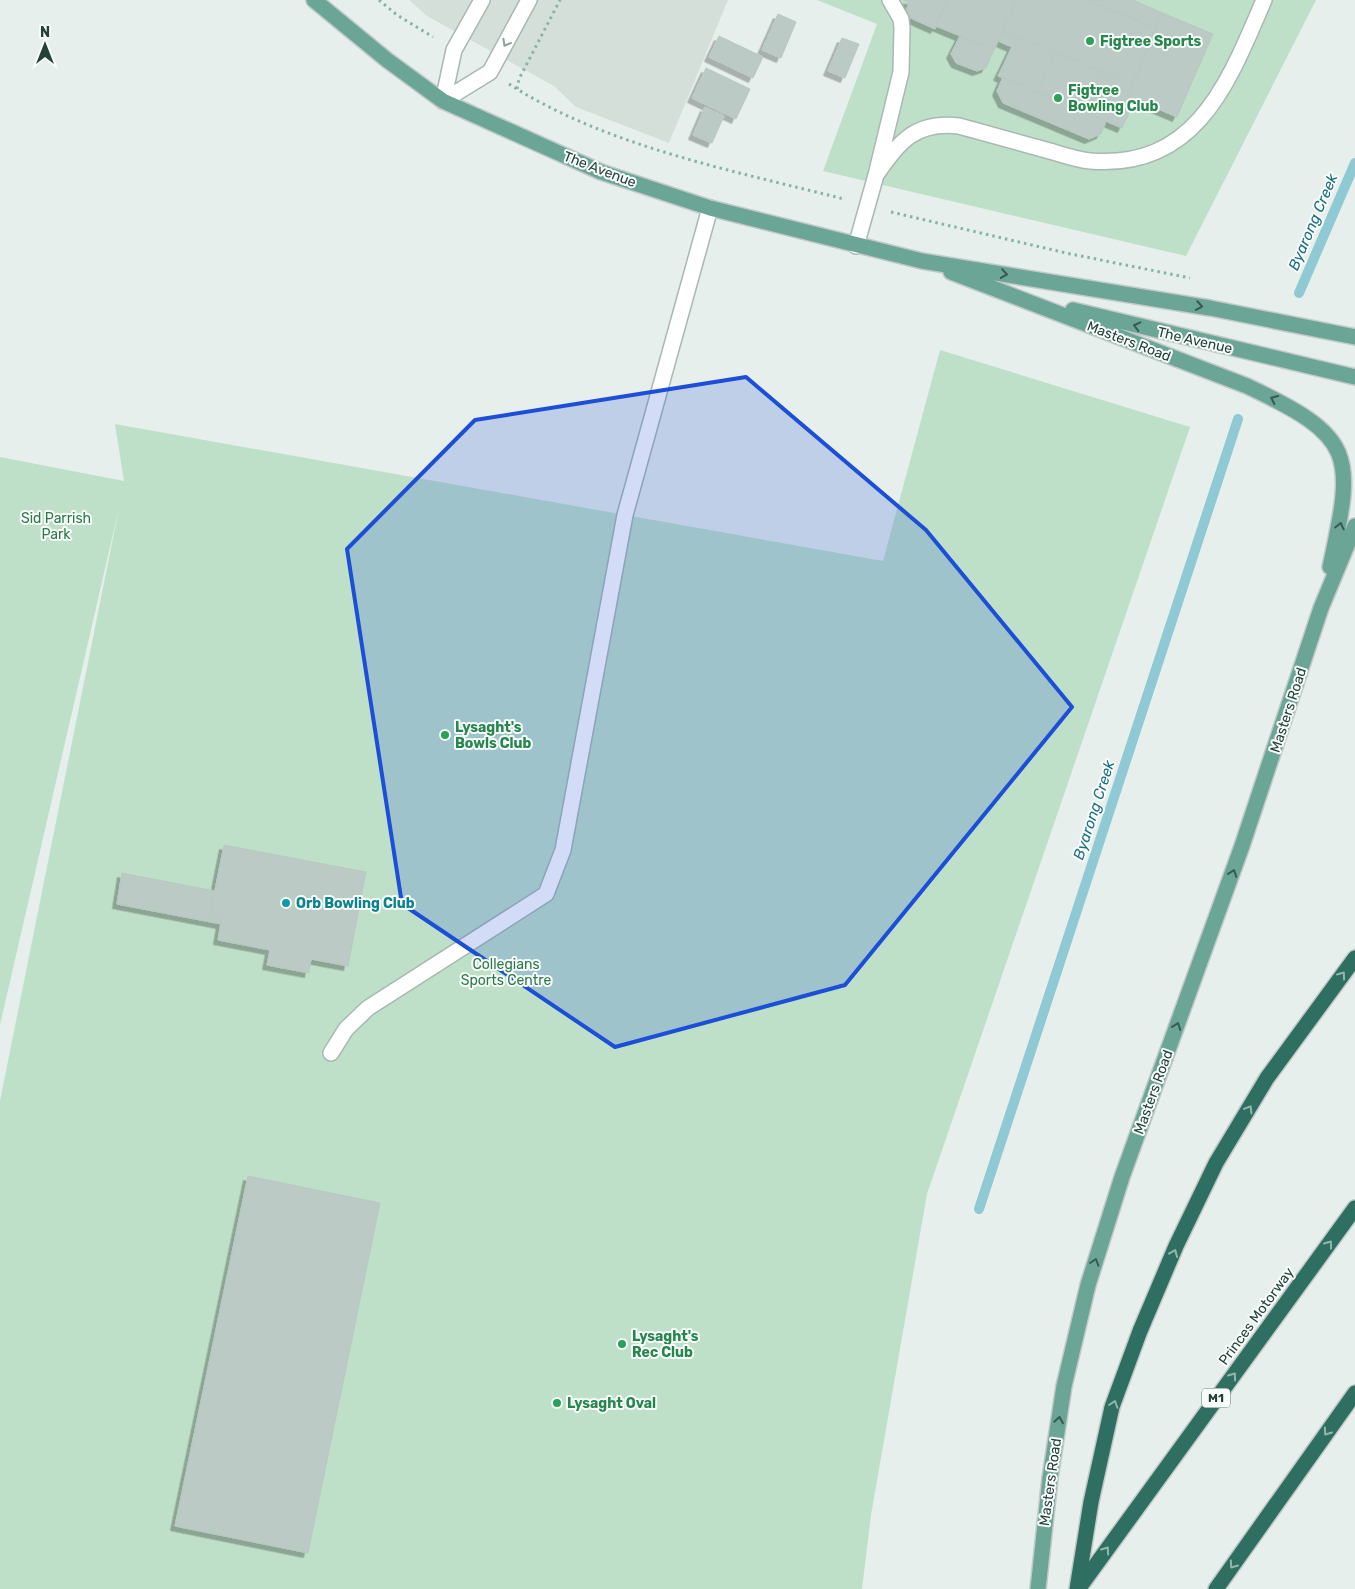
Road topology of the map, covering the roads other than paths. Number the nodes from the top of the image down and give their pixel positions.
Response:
1 (314, 0) edge
2 (482, 0) edge
3 (529, 0) edge
4 (890, 0) edge
5 (1264, 0) edge
6 (443, 101) junction
7 (876, 175) junction
8 (710, 208) junction
9 (856, 246) junction
10 (922, 261) junction
11 (1355, 337) edge
12 (1355, 377) edge
13 (1355, 526) edge
14 (1321, 608) junction
15 (1355, 958) edge
16 (331, 1053) dead end
17 (1355, 1208) edge
18 (1355, 1393) edge
19 (1038, 1589) edge
20 (1077, 1589) edge
21 (1216, 1589) edge

1 - 6 main road, The Avenue
2 - 6 lane
3 -> 6 lane
4 - 7 lane
5 - 7 lane
6 - 8 main road, The Avenue
7 - 9 lane
8 - 9 main road, The Avenue
8 - 16 lane
9 - 10 main road, The Avenue
10 -> 11 main road, The Avenue
12 -> 10 main road, The Avenue
14 -> 10 main road, Masters Road
13 - 14 main road, Masters Road
19 -> 14 main road, Masters Road
20 -> 15 highway
20 -> 17 highway, Princes Motorway / M1
18 -> 21 highway

